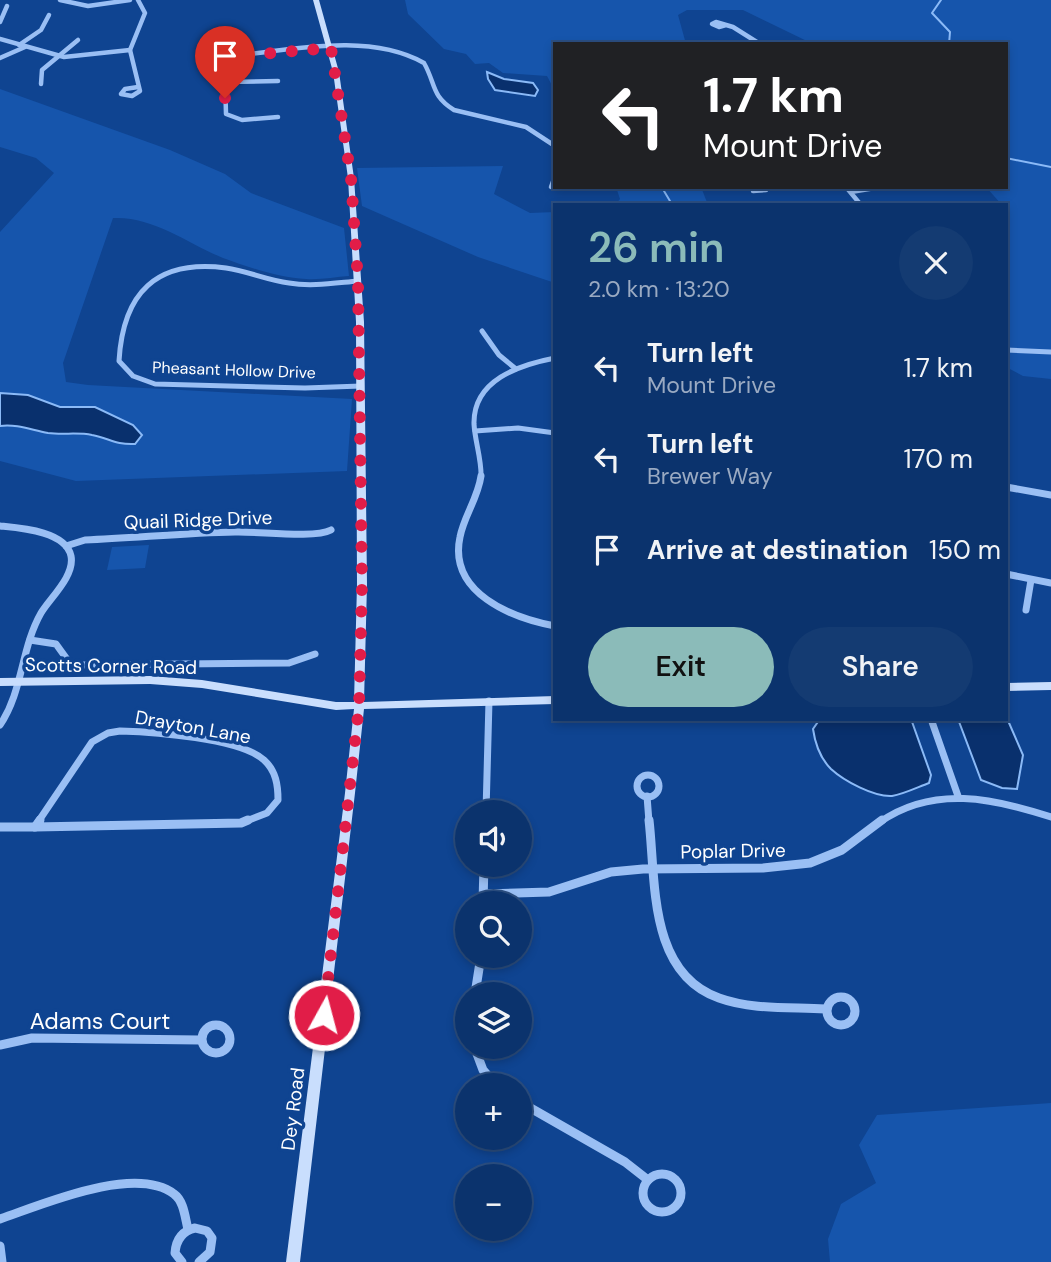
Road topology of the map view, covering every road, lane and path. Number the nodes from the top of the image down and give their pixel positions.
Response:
1 (60, 0) edge
2 (130, 0) edge
3 (138, 0) edge
4 (316, 0) edge
5 (7, 6) dead end
6 (49, 15) dead end
7 (0, 22) edge
8 (726, 25) dead end
9 (232, 37) dead end
10 (0, 39) edge
11 (78, 40) dead end
12 (757, 42) edge
13 (22, 46) junction
14 (331, 48) junction
15 (131, 50) junction
16 (58, 56) junction
17 (225, 57) junction
18 (0, 58) edge
19 (278, 81) dead end
20 (225, 82) junction
21 (41, 84) dead end
22 (138, 87) dead end
23 (278, 117) dead end
24 (553, 145) edge
25 (848, 189) edge
26 (869, 189) edge
27 (851, 192) junction
28 (859, 203) edge
29 (358, 281) junction
30 (482, 331) dead end
31 (1008, 350) edge
32 (1051, 352) edge
33 (553, 359) edge
34 (516, 369) junction
35 (361, 386) junction
36 (475, 431) junction
37 (553, 433) edge
38 (1008, 487) edge
39 (1051, 495) edge
40 (0, 526) edge
41 (331, 530) dead end
42 (66, 546) junction
43 (1008, 574) edge
44 (1031, 580) junction
45 (1051, 583) edge
46 (1026, 610) dead end
47 (553, 626) edge
48 (30, 640) junction
49 (315, 654) dead end
50 (0, 682) edge
51 (17, 682) junction
52 (1051, 686) edge
53 (1008, 687) edge
54 (553, 700) edge
55 (489, 701) junction
56 (359, 706) junction
57 (932, 721) edge
58 (0, 725) edge
59 (647, 796) dead end
60 (958, 796) junction
61 (486, 800) edge
62 (1051, 817) edge
63 (0, 827) edge
64 (35, 827) junction
65 (655, 869) junction
66 (532, 894) edge
67 (825, 1009) dead end
68 (200, 1041) dead end
69 (0, 1045) edge
70 (532, 1109) edge
71 (648, 1180) dead end
72 (0, 1219) edge
73 (188, 1229) junction
74 (0, 1246) edge
75 (2, 1262) edge
76 (182, 1262) edge
77 (199, 1262) edge
78 (293, 1262) edge

1 - 2 street
3 - 15 street
4 - 14 main road, Dey Road
5 - 7 street
6 - 13 street
8 - 12 street
9 - 17 street
10 - 13 street
11 - 16 street
13 - 16 street
13 - 18 street
14 - 17 street
14 - 24 street
14 - 29 main road, Dey Road
15 - 16 street
15 - 22 street
16 - 21 street
17 - 20 street
19 - 20 street
20 - 23 street
25 - 27 street
26 - 27 street
27 - 28 street
29 - 35 main road, Dey Road
29 - 35 street, Pheasant Hollow Drive
30 - 34 street
31 - 32 street
33 - 34 street
34 - 36 street
35 - 56 main road, Dey Road
36 - 37 street
36 - 47 street
38 - 39 street
40 - 42 street
41 - 42 street, Quail Ridge Drive
42 - 48 street
43 - 44 street
44 - 45 street
44 - 46 street
48 - 49 street
48 - 51 street
50 - 51 main road, Scotts Corner Road
51 - 56 main road, Scotts Corner Road
51 - 58 street
52 - 53 main road
54 - 55 main road, Scotts Corner Road
55 - 56 main road, Scotts Corner Road
55 - 61 street
56 - 78 main road, Dey Road
57 - 60 street
59 - 65 street
60 - 62 street, Poplar Drive
60 - 65 street, Poplar Drive
63 - 64 street, Drayton Lane
64 - 64 street, Drayton Lane
65 - 66 street, Poplar Drive
65 - 67 street
68 - 69 street, Adams Court
70 - 71 street
72 - 73 street
73 - 76 street
73 - 77 street
74 - 75 street

